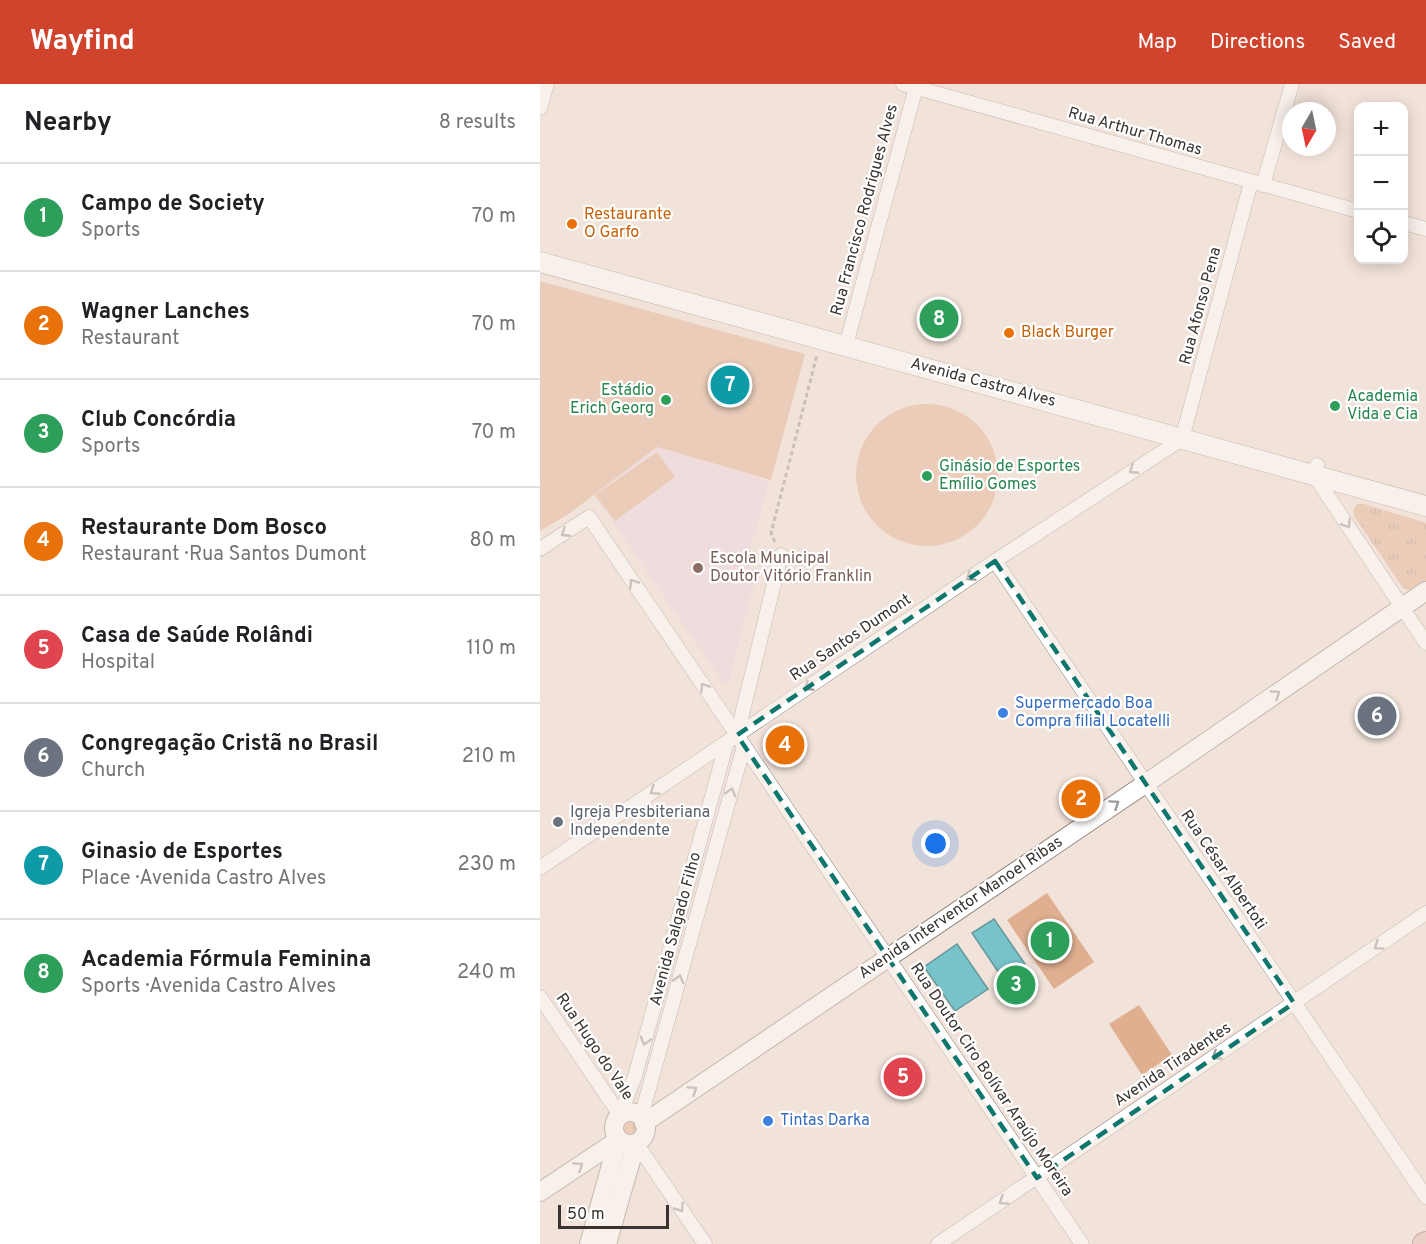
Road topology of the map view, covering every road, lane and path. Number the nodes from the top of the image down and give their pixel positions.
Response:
1 (547, 84) edge
2 (1292, 84) edge
3 (912, 85) edge
4 (540, 108) edge
5 (1257, 184) junction
6 (1355, 210) edge
7 (1408, 224) edge
8 (1426, 230) edge
9 (540, 250) edge
10 (540, 262) edge
11 (691, 297) junction
12 (822, 339) junction
13 (847, 340) junction
14 (1184, 433) junction
15 (1316, 470) junction
16 (1426, 494) edge
17 (1426, 506) edge
18 (540, 549) edge
19 (781, 555) joint
20 (995, 561) junction
21 (1426, 591) edge
22 (1402, 608) junction
23 (1426, 643) edge
24 (736, 741) junction
25 (1145, 784) junction
26 (540, 868) edge
27 (1426, 913) edge
28 (670, 953) junction
29 (888, 956) junction
30 (685, 957) junction
31 (540, 997) edge
32 (1294, 1003) junction
33 (620, 1114) junction
34 (643, 1120) junction
35 (627, 1141) junction
36 (1037, 1178) junction
37 (540, 1192) edge
38 (1426, 1197) edge
39 (589, 1244) edge
40 (607, 1244) edge
41 (705, 1244) edge
42 (938, 1244) edge
43 (1082, 1244) edge

1 - 4 street
2 - 5 street, Rua Afonso Pena
3 - 5 street, Rua Arthur Thomas
3 - 13 street, Rua Francisco Rodrigues Alves
5 - 6 street, Rua Arthur Thomas
5 - 14 street, Rua Afonso Pena
7 - 8 street
9 - 11 main road, Avenida Castro Alves
10 - 11 main road, Avenida Castro Alves
11 - 12 main road, Avenida Castro Alves
11 - 13 main road, Avenida Castro Alves
12 - 13 main road, Avenida Castro Alves
12 - 19 path
13 - 14 main road, Avenida Castro Alves
14 - 15 main road, Avenida Castro Alves
14 -> 20 street, Rua Santos Dumont
15 - 16 main road, Avenida Castro Alves
15 - 17 main road, Avenida Castro Alves
15 -> 22 street
24 -> 18 street, Rua Doutor Ciro Bolívar Araújo Moreira
19 - 24 street, Avenida Salgado Filho
20 -> 24 street, Rua Santos Dumont
20 - 25 street, Rua César Albertoti
21 - 22 street, Avenida Interventor Manoel Ribas
22 - 23 street
25 -> 22 street, Avenida Interventor Manoel Ribas
24 -> 26 street, Rua Santos Dumont
24 - 28 street, Avenida Salgado Filho
24 - 29 street, Rua Doutor Ciro Bolívar Araújo Moreira
30 -> 24 street, Avenida Salgado Filho
29 -> 25 street, Avenida Interventor Manoel Ribas
25 - 32 street, Rua César Albertoti
27 -> 32 street, Avenida Tiradentes
28 - 30 street
28 -> 33 street, Avenida Salgado Filho
34 -> 29 street, Avenida Interventor Manoel Ribas
29 - 36 street, Rua Doutor Ciro Bolívar Araújo Moreira
34 -> 30 street, Avenida Salgado Filho
31 - 33 street, Rua Hugo do Vale
32 -> 36 street, Avenida Tiradentes
32 - 38 street, Rua César Albertoti
33 - 34 street
33 - 35 street
34 - 35 street
37 -> 35 street
35 - 39 street
35 - 40 street
35 -> 41 street
36 -> 42 street, Avenida Tiradentes
36 - 43 street, Rua Doutor Ciro Bolívar Araújo Moreira

